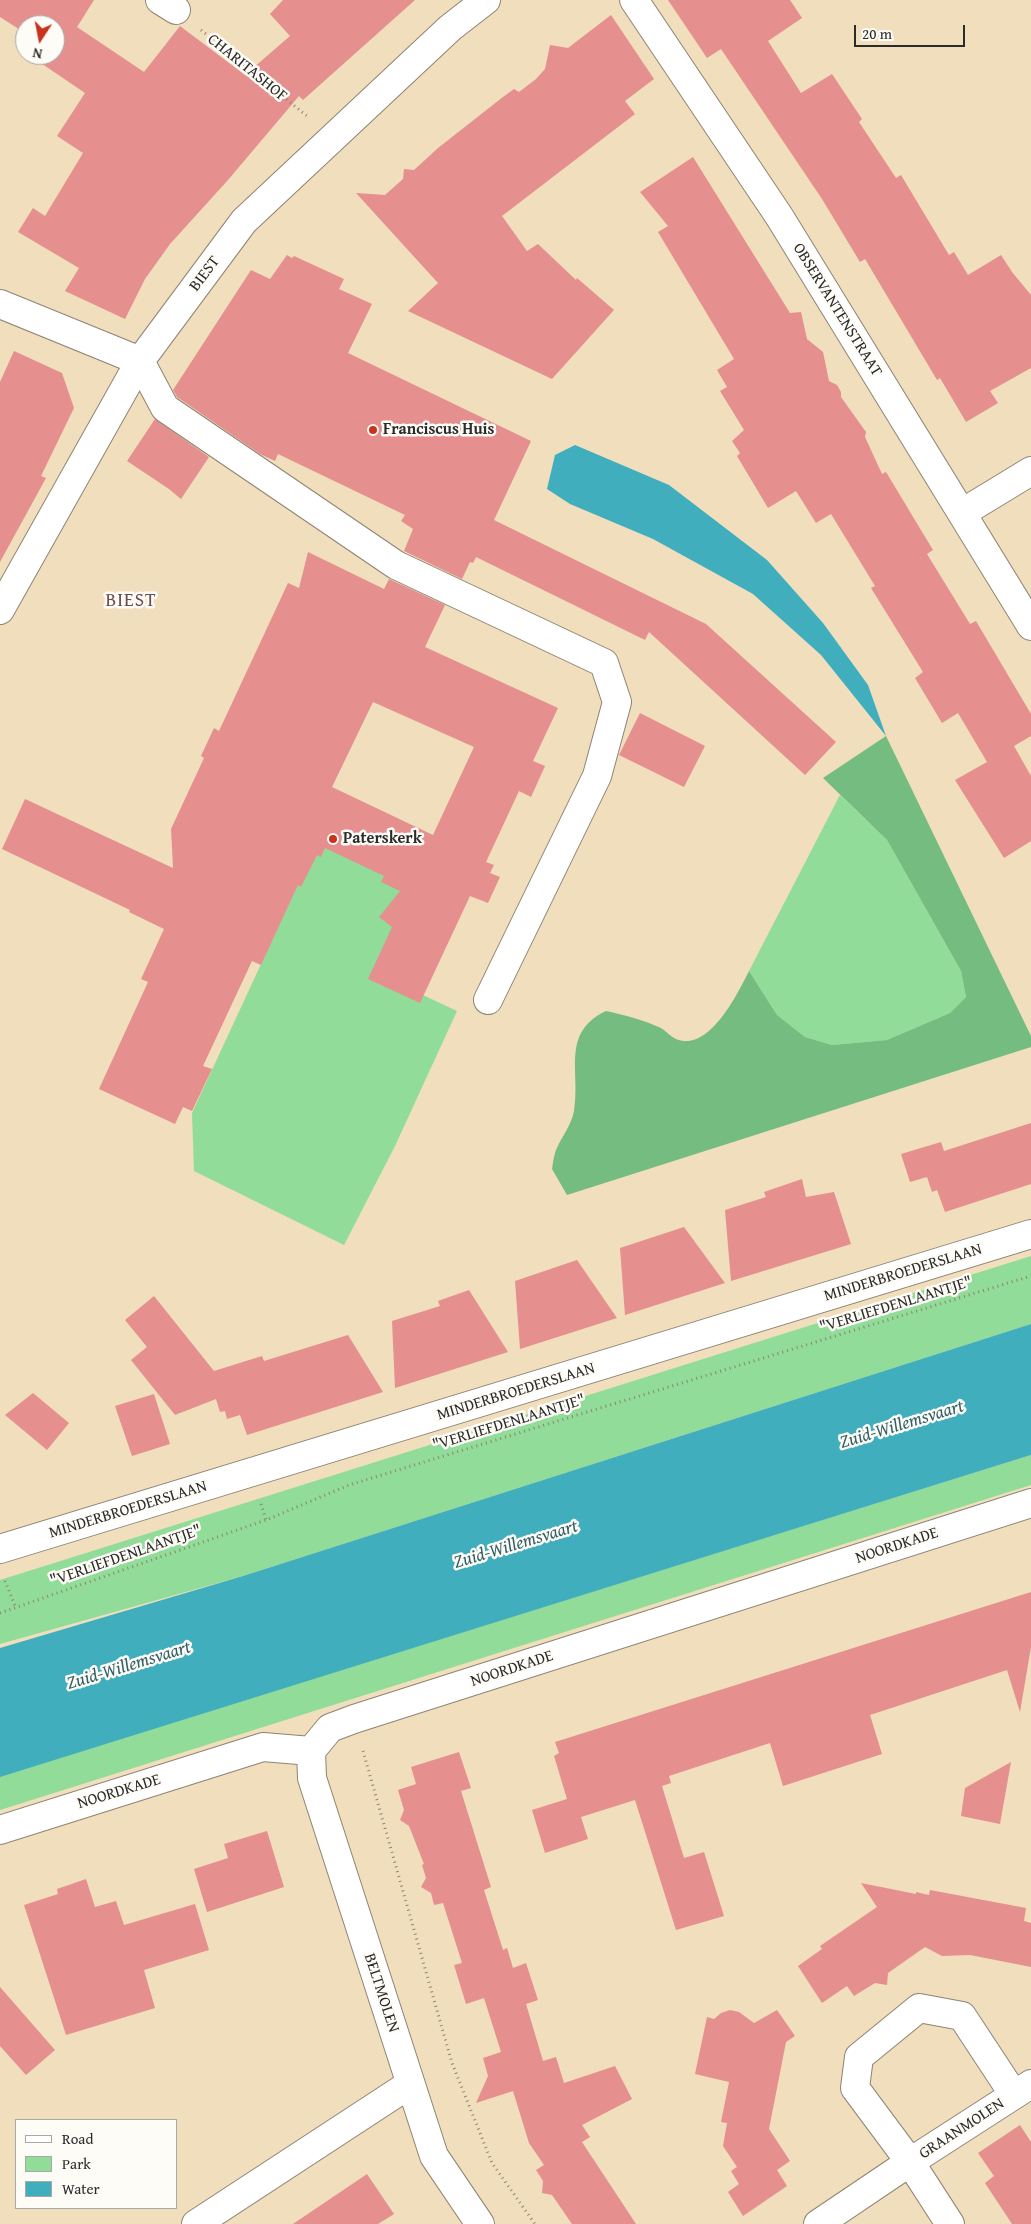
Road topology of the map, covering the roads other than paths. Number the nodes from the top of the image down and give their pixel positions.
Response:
1 (486, 0) edge
2 (634, 0) edge
3 (0, 304) edge
4 (140, 361) junction
5 (1031, 471) edge
6 (962, 513) junction
7 (0, 610) edge
8 (1031, 626) edge
9 (488, 1000) dead end
10 (1031, 1234) edge
11 (1031, 1503) edge
12 (0, 1549) edge
13 (311, 1751) junction
14 (0, 1830) edge
15 (410, 2084) junction
16 (1022, 2089) edge
17 (910, 2162) junction
18 (196, 2224) edge
19 (480, 2224) edge
20 (818, 2224) edge
21 (950, 2224) edge

1 - 4 street, BIEST
2 - 6 street, OBSERVANTENSTRAAT
3 - 4 street
4 - 7 street, BIEST
4 - 9 street
5 - 6 street
6 - 8 street, OBSERVANTENSTRAAT
10 - 12 street, MINDERBROEDERSLAAN
11 - 13 street, NOORDKADE
13 - 14 street, NOORDKADE
13 - 15 street, BELTMOLEN
15 - 18 street
15 - 19 street, BELTMOLEN
16 - 17 street, GRAANMOLEN
16 - 17 street, GRAANMOLEN
17 - 20 street, GRAANMOLEN
17 - 21 street, GRAANMOLEN

